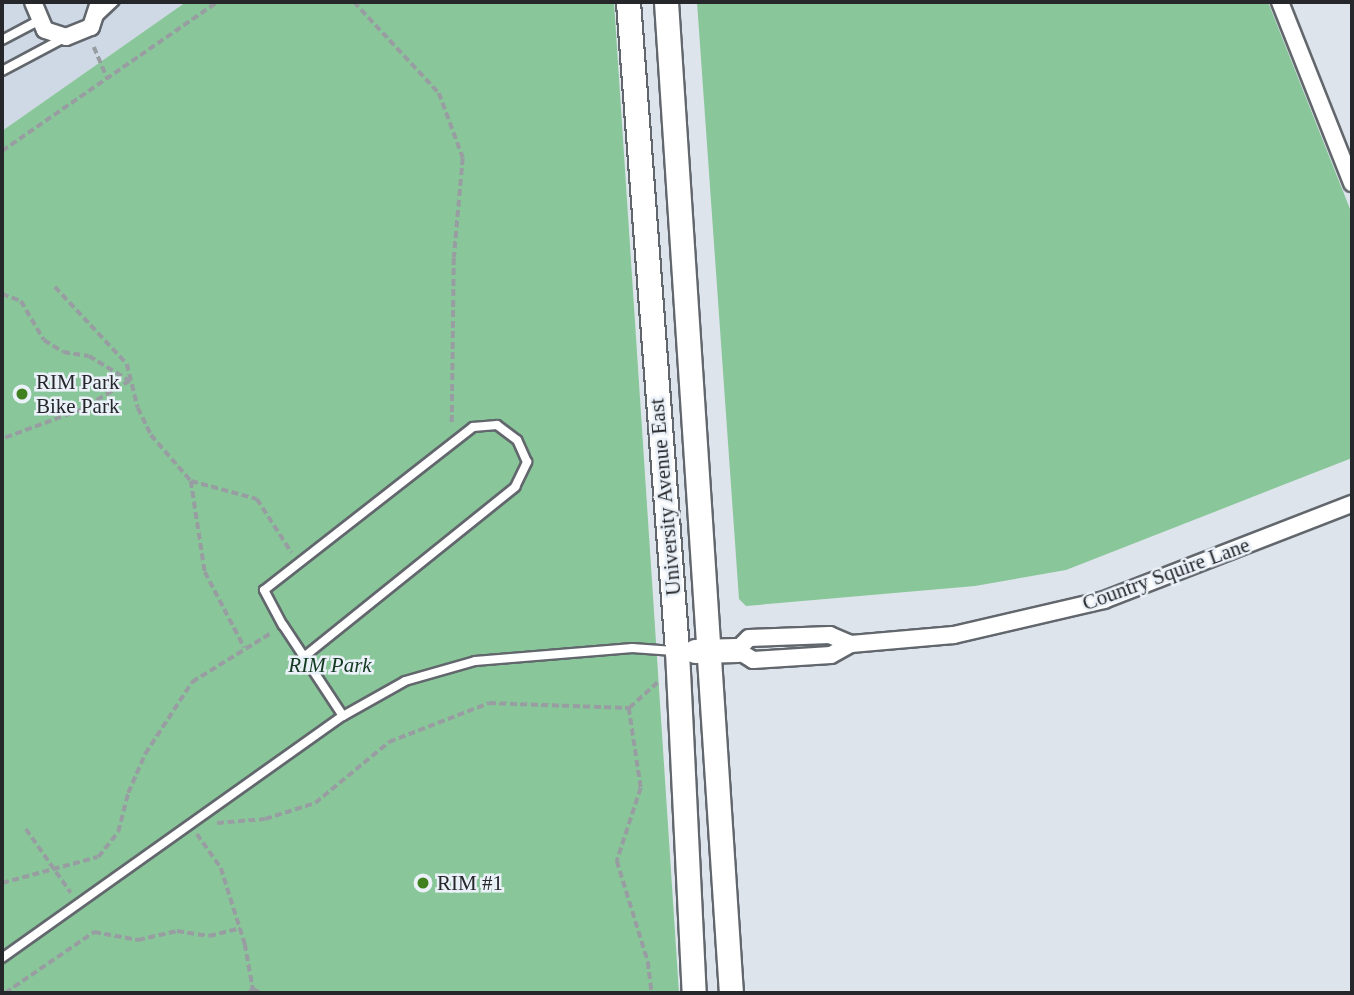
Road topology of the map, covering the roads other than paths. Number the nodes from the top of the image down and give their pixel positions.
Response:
1 (33, 2) edge
2 (99, 2) edge
3 (114, 2) edge
4 (628, 2) edge
5 (666, 2) edge
6 (1280, 2) edge
7 (96, 19) junction
8 (38, 21) junction
9 (66, 37) junction
10 (2, 40) edge
11 (2, 71) edge
12 (1352, 183) edge
13 (1352, 504) edge
14 (709, 650) junction
15 (737, 650) joint
16 (305, 656) junction
17 (678, 658) junction
18 (343, 716) junction
19 (2, 958) edge
20 (695, 993) edge
21 (731, 993) edge

1 - 8 street
2 - 7 street
3 - 7 lane
4 - 17 main road, University Avenue East
5 - 14 main road, University Avenue East
6 - 12 street
7 - 9 street
8 - 9 street
8 - 10 lane
9 - 11 lane
13 - 15 street, Country Squire Lane
14 - 15 main road, Country Squire Lane
14 - 17 main road, Country Squire Lane
14 - 21 main road, University Avenue East
16 - 16 lane
16 - 18 lane
17 - 18 lane
17 - 20 main road, University Avenue East
18 - 19 lane

